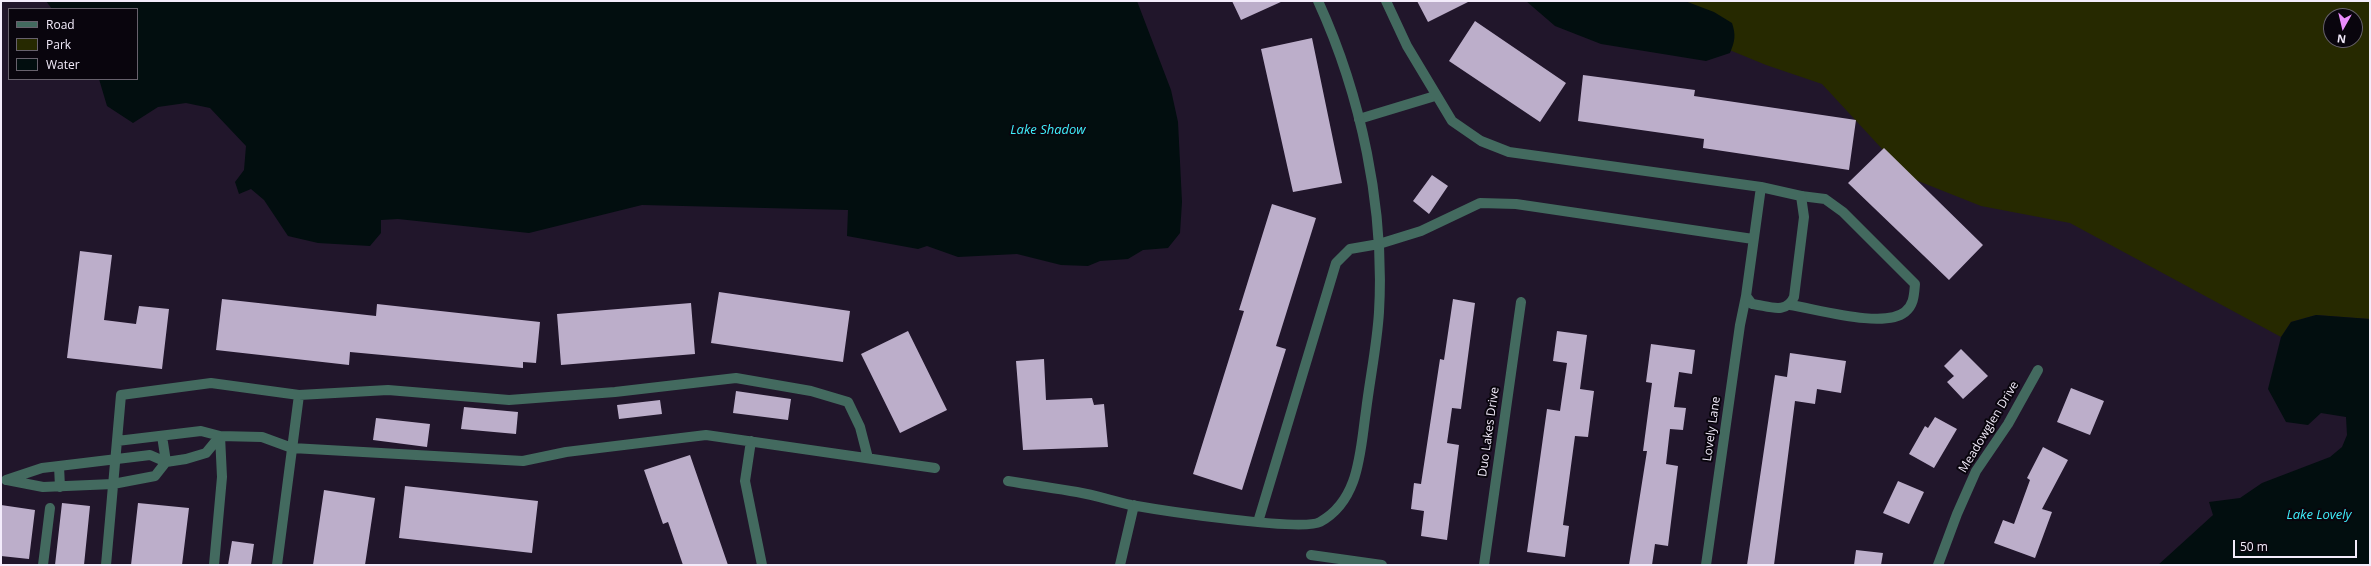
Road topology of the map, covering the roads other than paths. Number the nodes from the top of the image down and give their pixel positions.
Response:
1 (1318, 1) edge
2 (1386, 1) edge
3 (1435, 96) junction
4 (1359, 119) junction
5 (1761, 188) junction
6 (1801, 196) junction
7 (1753, 239) junction
8 (1379, 244) junction
9 (1746, 296) junction
10 (1521, 302) dead end
11 (1790, 305) junction
12 (2038, 370) dead end
13 (299, 395) junction
14 (162, 436) junction
15 (220, 436) junction
16 (117, 441) junction
17 (751, 442) junction
18 (292, 448) junction
19 (868, 458) junction
20 (115, 459) junction
21 (166, 462) junction
22 (59, 466) junction
23 (936, 468) dead end
24 (4, 480) edge
25 (1008, 481) dead end
26 (114, 484) junction
27 (60, 487) junction
28 (1134, 505) junction
29 (50, 508) dead end
30 (1258, 522) junction
31 (1311, 555) dead end
32 (43, 565) edge
33 (106, 565) edge
34 (214, 565) edge
35 (277, 565) edge
36 (762, 565) edge
37 (1120, 565) edge
38 (1382, 565) edge
39 (1484, 565) edge
40 (1706, 565) edge
41 (1938, 565) edge

1 - 4 street
2 - 3 street
3 - 4 street
3 - 5 street
4 - 8 street
5 - 6 street
5 - 7 street, Lovely Lane
6 - 11 street
6 - 11 street
7 - 8 street
7 - 9 street, Lovely Lane
8 - 30 street
8 - 30 street
9 - 11 street
9 - 40 street, Lovely Lane
10 - 39 street, Duo Lakes Drive
12 - 41 street, Meadowglen Drive
13 - 16 street
13 - 18 street
13 - 19 street
14 - 15 street
14 - 16 street
14 - 21 street
15 - 18 street
15 - 21 street
15 - 34 street
16 - 20 street
17 - 18 street
17 - 19 street
17 - 36 street
18 - 35 street
19 - 23 street
20 - 21 street
20 - 22 street
20 - 26 street
21 - 26 street
22 - 24 street
22 - 27 street
24 - 27 street
25 - 28 street
26 - 27 street
26 - 33 street
28 - 30 street
28 - 37 street
29 - 32 street
31 - 38 street

